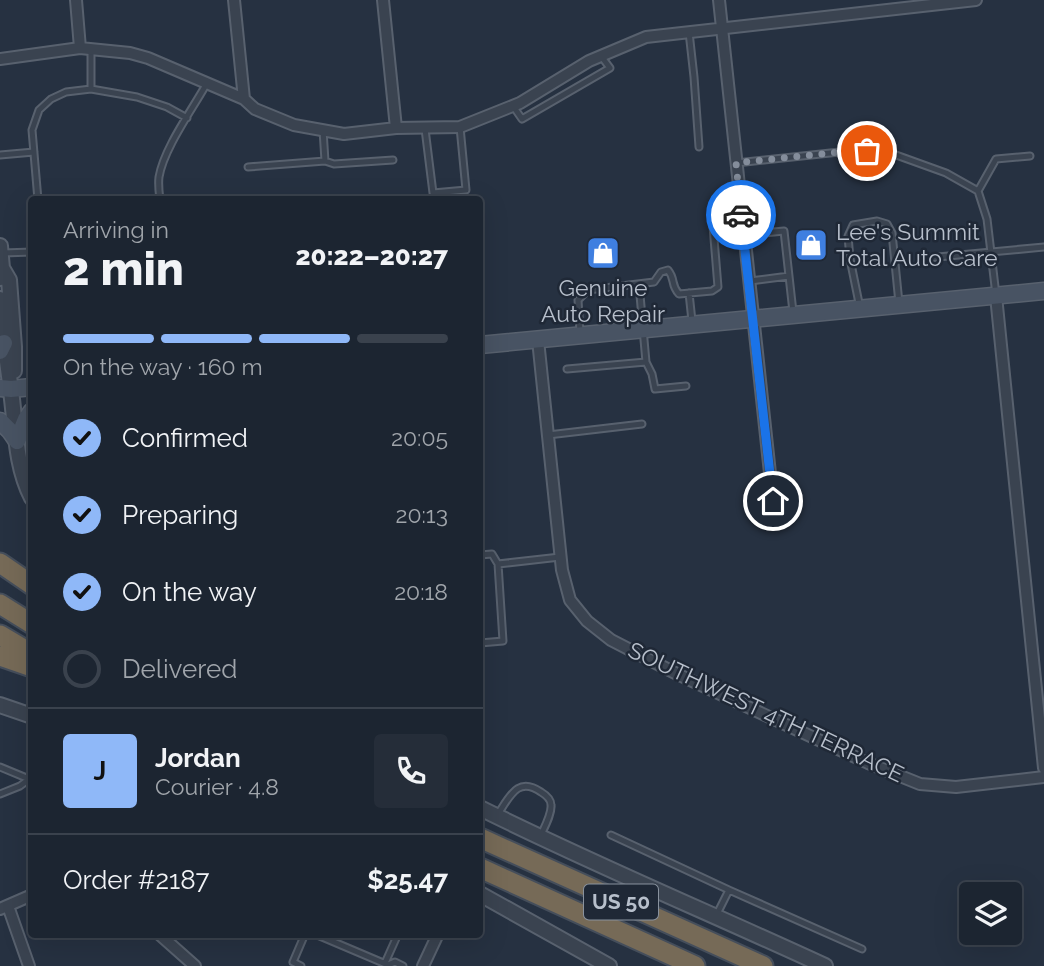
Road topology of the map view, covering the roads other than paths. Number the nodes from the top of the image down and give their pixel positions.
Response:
1 (76, 0) edge
2 (234, 0) edge
3 (383, 0) edge
4 (719, 0) edge
5 (976, 0) edge
6 (722, 28) junction
7 (689, 32) junction
8 (85, 49) junction
9 (601, 56) junction
10 (0, 59) edge
11 (206, 83) junction
12 (91, 89) junction
13 (244, 99) junction
14 (513, 106) junction
15 (187, 118) junction
16 (460, 127) junction
17 (396, 128) junction
18 (425, 128) junction
19 (323, 130) junction
20 (699, 147) dead end
21 (34, 152) junction
22 (0, 155) edge
23 (1030, 156) dead end
24 (326, 160) junction
25 (393, 160) dead end
26 (736, 163) junction
27 (248, 167) dead end
28 (978, 191) junction
29 (38, 196) edge
30 (160, 196) edge
31 (740, 204) junction
32 (743, 235) junction
33 (0, 246) edge
34 (1044, 247) edge
35 (991, 252) junction
36 (28, 253) edge
37 (927, 258) dead end
38 (1, 266) edge
39 (789, 276) junction
40 (748, 281) junction
41 (639, 284) junction
42 (1044, 291) edge
43 (689, 293) junction
44 (996, 296) junction
45 (0, 299) edge
46 (899, 306) junction
47 (860, 309) junction
48 (793, 315) junction
49 (752, 318) junction
50 (692, 324) junction
51 (642, 329) junction
52 (580, 336) junction
53 (538, 340) junction
54 (483, 345) edge
55 (2, 347) edge
56 (646, 362) junction
57 (567, 369) dead end
58 (686, 386) dead end
59 (28, 388) edge
60 (4, 391) edge
61 (28, 416) edge
62 (0, 421) edge
63 (642, 424) dead end
64 (548, 435) junction
65 (17, 441) junction
66 (28, 487) edge
67 (773, 501) dead end
68 (483, 555) edge
69 (561, 557) junction
70 (0, 563) edge
71 (498, 564) junction
72 (28, 582) edge
73 (0, 604) edge
74 (28, 622) edge
75 (0, 635) edge
76 (483, 643) edge
77 (1038, 651) edge
78 (28, 652) edge
79 (0, 656) edge
80 (28, 666) edge
81 (0, 705) edge
82 (28, 715) edge
83 (0, 767) edge
84 (1044, 768) edge
85 (28, 777) edge
86 (1044, 777) edge
87 (28, 780) edge
88 (0, 794) edge
89 (483, 810) edge
90 (496, 816) junction
91 (611, 835) dead end
92 (540, 838) junction
93 (483, 839) edge
94 (483, 869) edge
95 (729, 890) junction
96 (483, 896) edge
97 (28, 897) edge
98 (4, 908) edge
99 (716, 916) junction
100 (164, 938) edge
101 (303, 938) edge
102 (323, 938) edge
103 (397, 938) edge
104 (436, 938) edge
105 (862, 949) dead end
106 (387, 965) edge
107 (29, 966) edge
108 (195, 966) edge
109 (301, 966) edge
110 (403, 966) edge
111 (423, 966) edge
112 (609, 966) edge
113 (695, 966) edge
114 (763, 966) edge
115 (825, 966) edge

1 - 8 street
2 - 13 street
3 - 17 street
4 - 6 street
5 - 6 street
6 - 7 street
6 - 26 street
7 - 9 street
7 - 20 lane
8 - 10 street
8 - 11 street
8 - 12 lane
9 - 14 street
9 - 14 lane
11 - 13 street
11 - 15 lane
12 - 15 lane
12 - 21 lane
13 - 19 street
14 - 16 street
15 - 30 lane
16 - 18 street
16 - 18 lane
17 - 18 street
17 - 19 street
19 - 24 lane
21 - 22 lane
21 - 29 lane
23 - 28 lane
24 - 25 lane
24 - 27 lane
26 - 28 lane
26 - 31 street
28 - 35 lane
31 - 32 street
31 - 43 lane
32 - 39 lane
32 - 40 street
33 - 38 street
34 - 35 lane
35 - 37 lane
35 - 44 lane
36 - 38 lane
38 - 60 street
39 - 40 lane
39 - 48 lane
40 - 49 street
41 - 43 lane
41 - 51 lane
41 - 52 lane
42 - 44 main road
43 - 50 lane
44 - 46 main road
44 - 77 street
45 - 55 street
46 - 47 main road
46 - 47 lane
47 - 48 main road
48 - 49 main road
49 - 50 main road
49 - 67 street
50 - 51 main road
51 - 52 main road
51 - 56 lane
52 - 53 main road
53 - 54 main road
53 - 64 street, SOUTHWEST 4TH TERRACE
55 - 60 street
56 - 57 lane
56 - 58 lane
59 - 60 main road
60 - 65 street
61 - 65 main road
62 - 65 main road
63 - 64 lane
64 - 69 street, SOUTHWEST 4TH TERRACE
65 - 66 street
68 - 71 lane
69 - 71 lane
69 - 86 street, SOUTHWEST 4TH TERRACE
70 - 72 highway
71 - 76 lane
73 - 74 highway
75 - 78 highway
77 - 84 street
79 - 80 highway
81 - 82 street
83 - 85 lane
87 - 88 lane
89 - 90 street
90 - 92 street
90 - 92 lane
91 - 95 lane
92 - 99 street
93 - 114 highway, US 50
94 - 113 highway, US 50
95 - 99 lane
95 - 105 lane
96 - 112 street
97 - 98 street
98 - 107 street
99 - 115 street
100 - 108 street
101 - 109 lane
102 - 106 lane
103 - 106 lane
104 - 111 street
106 - 110 lane

